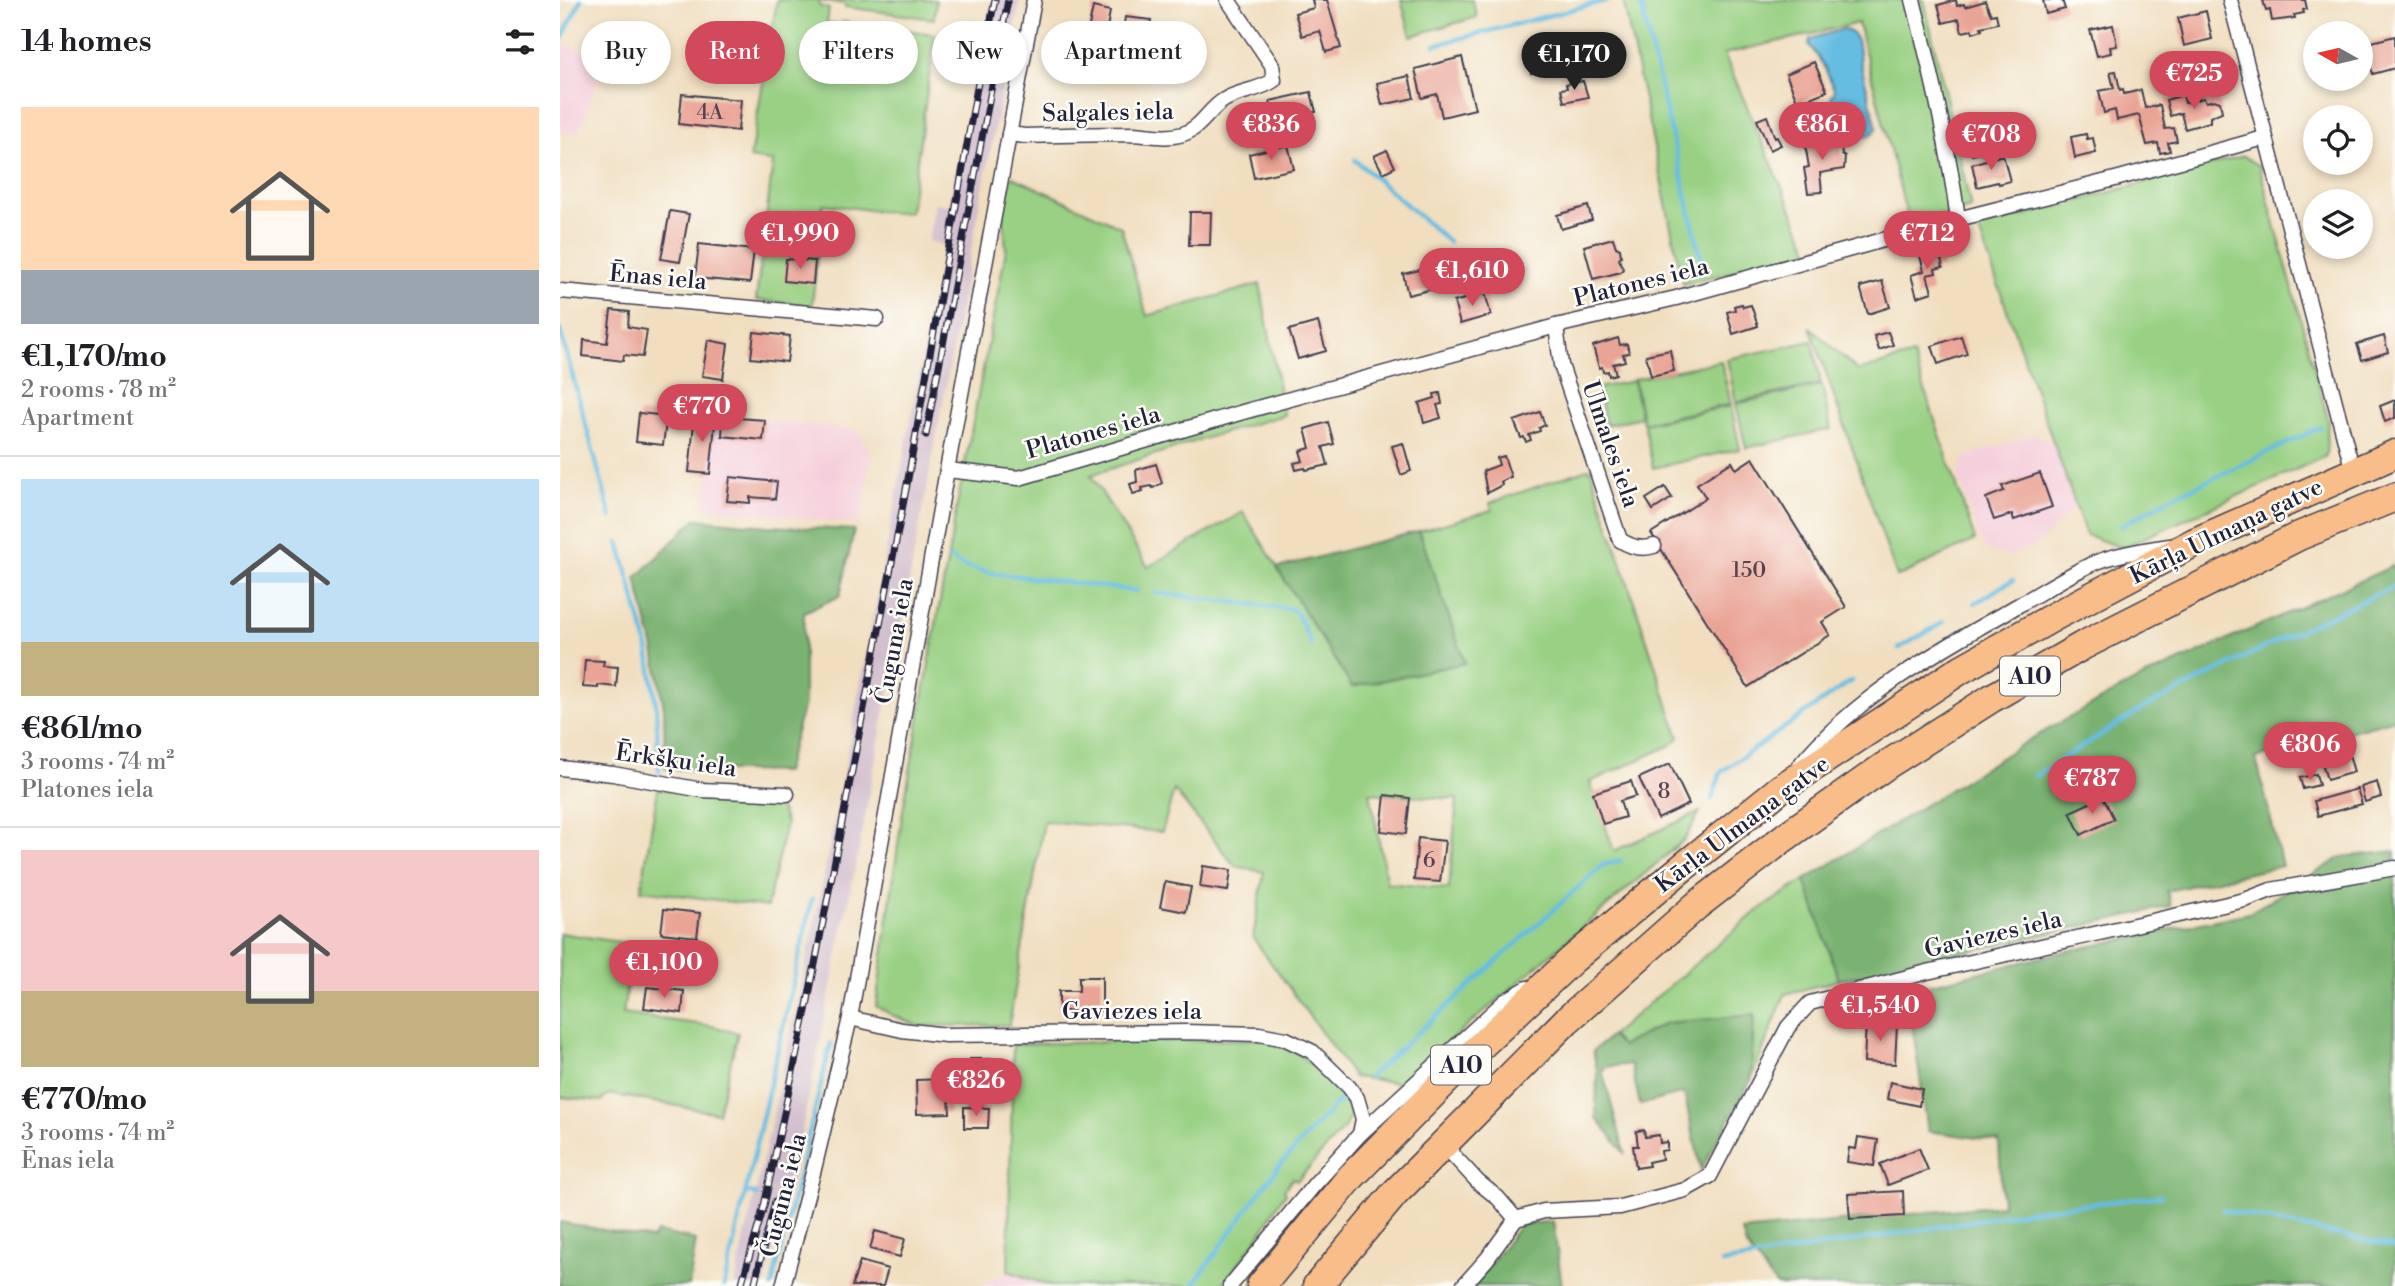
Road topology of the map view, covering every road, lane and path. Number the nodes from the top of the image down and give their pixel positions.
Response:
1 (1034, 0) edge
2 (1228, 0) edge
3 (1913, 0) edge
4 (2230, 0) edge
5 (1009, 134) junction
6 (2264, 138) junction
7 (1958, 219) junction
8 (560, 291) edge
9 (877, 319) dead end
10 (1556, 326) junction
11 (2395, 454) edge
12 (947, 470) junction
13 (2353, 471) junction
14 (2395, 497) edge
15 (1654, 547) dead end
16 (560, 768) edge
17 (787, 794) dead end
18 (2395, 868) edge
19 (1573, 959) junction
20 (850, 1018) junction
21 (1360, 1134) junction
22 (1442, 1143) junction
23 (1516, 1219) junction
24 (783, 1286) edge
25 (1230, 1286) edge
26 (1261, 1286) edge
27 (1317, 1286) edge
28 (1463, 1286) edge

1 - 5 street, Čuguna iela
2 - 5 street, Salgales iela
3 - 7 street
4 - 6 street
5 - 12 street, Čuguna iela
6 - 7 street, Platones iela
6 - 13 street
7 - 10 street, Platones iela
8 - 9 street, Ēnas iela
10 - 12 street, Platones iela
10 - 15 street, Ulmales iela
11 - 13 highway, Kārļa Ulmaņa gatve / A10
12 - 20 street, Čuguna iela
13 - 19 highway, Kārļa Ulmaņa gatve / A10
14 - 22 highway, Kārļa Ulmaņa gatve / A10
16 - 17 street, Ērkšķu iela
18 - 23 street, Gaviezes iela
19 - 21 street
19 - 26 highway, Kārļa Ulmaņa gatve / A10
20 - 21 street, Gaviezes iela
20 - 24 street, Čuguna iela
21 - 25 street
22 - 23 street
22 - 27 highway, Kārļa Ulmaņa gatve / A10
23 - 28 street

